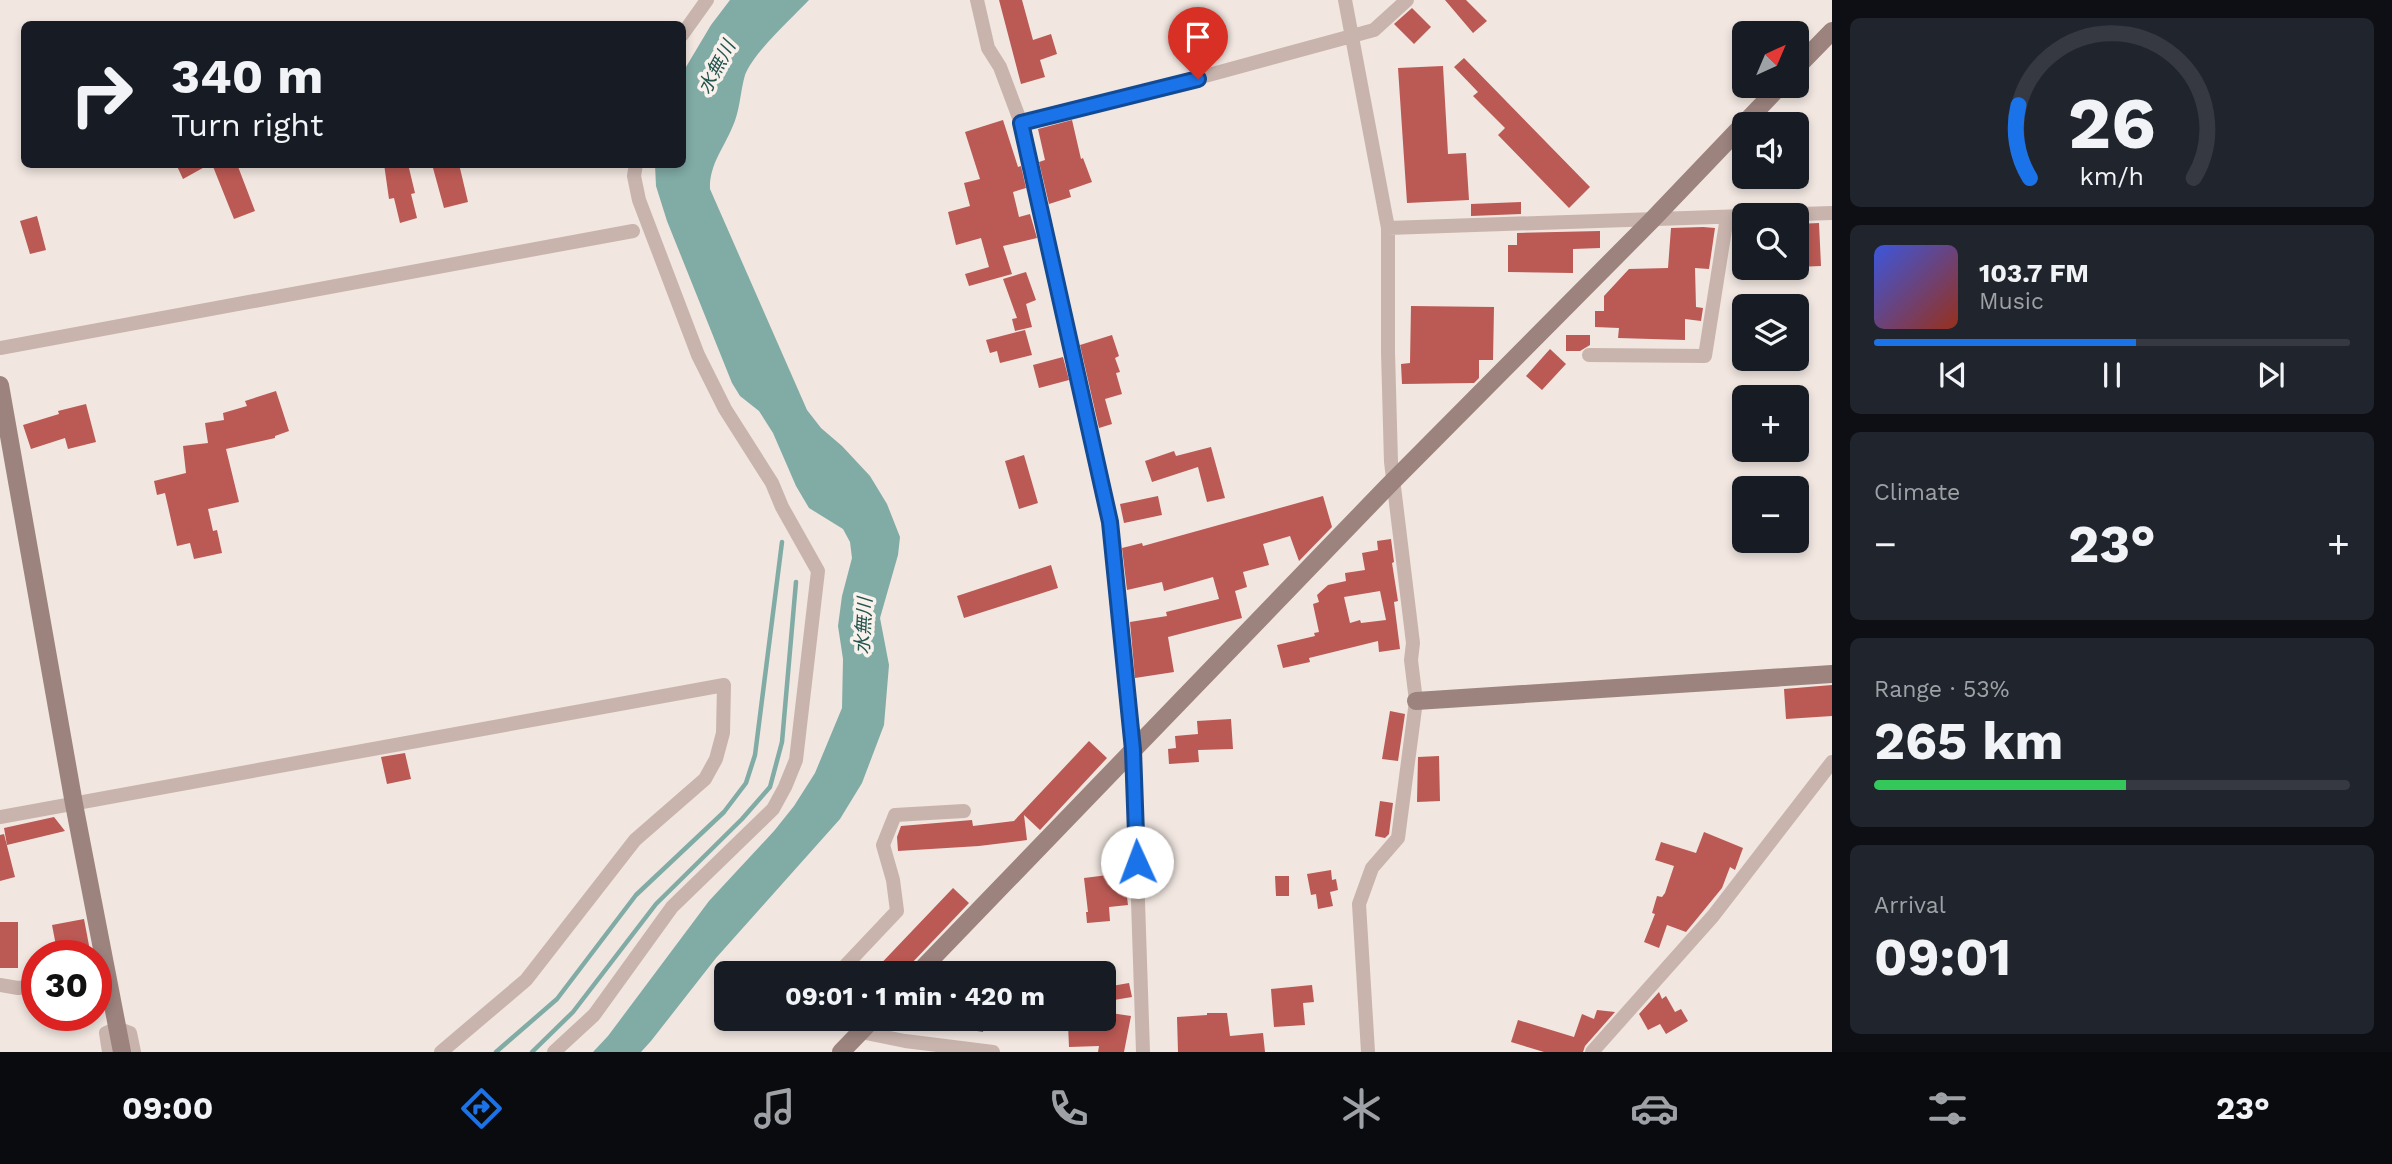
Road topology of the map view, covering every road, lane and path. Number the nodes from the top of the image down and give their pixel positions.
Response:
1 (707, 0) edge
2 (977, 0) edge
3 (1345, 0) edge
4 (1407, 0) edge
5 (686, 29) edge
6 (1832, 31) edge
7 (1351, 37) junction
8 (1810, 54) edge
9 (1769, 98) edge
10 (1021, 123) junction
11 (635, 168) edge
12 (1832, 213) edge
13 (1809, 214) edge
14 (1727, 217) junction
15 (1732, 217) edge
16 (1652, 220) junction
17 (1388, 228) junction
18 (633, 231) dead end
19 (0, 348) edge
20 (1589, 355) dead end
21 (0, 385) edge
22 (1394, 481) junction
23 (1832, 674) edge
24 (1416, 701) junction
25 (1133, 750) junction
26 (1832, 762) edge
27 (74, 804) junction
28 (964, 811) dead end
29 (0, 817) edge
30 (96, 940) edge
31 (850, 961) edge
32 (930, 961) edge
33 (0, 985) edge
34 (21, 988) edge
35 (112, 1011) edge
36 (117, 1028) junction
37 (860, 1032) joint
38 (109, 1052) edge
39 (122, 1052) edge
40 (134, 1052) edge
41 (441, 1052) edge
42 (554, 1052) edge
43 (841, 1052) edge
44 (993, 1052) edge
45 (1143, 1052) edge
46 (1368, 1052) edge
47 (1592, 1052) edge

1 - 5 street
2 - 10 street
3 - 7 street
4 - 7 street
6 - 8 street
7 - 10 street
7 - 17 street
9 - 16 street
10 - 25 street
11 - 42 street
12 - 13 street
14 - 15 street
14 - 16 street
14 - 20 street
16 - 17 street
16 - 22 street
17 - 22 street
18 - 19 street
21 - 27 street
22 - 24 street
22 - 25 street
23 - 24 street
24 - 46 street
25 - 32 street
25 - 45 street
26 - 47 street
27 - 29 street
27 - 30 street
27 - 41 street
28 - 31 street
33 - 34 street
35 - 36 street
36 - 38 street
36 - 39 street
36 - 40 street
37 - 43 street
37 - 44 street

